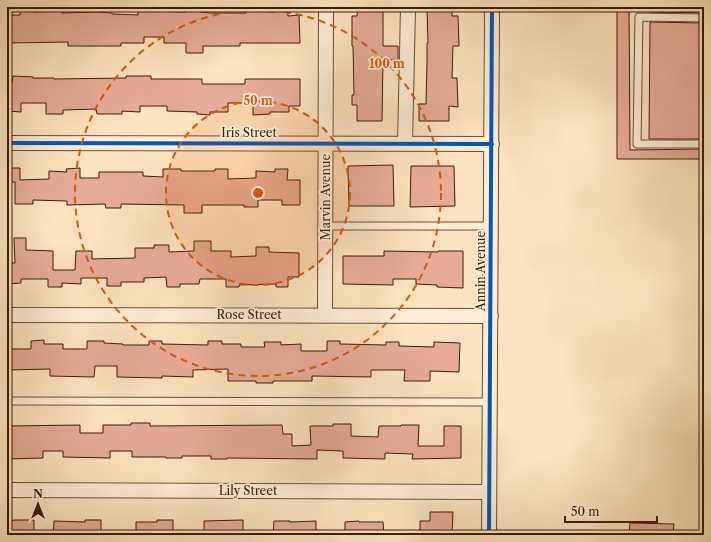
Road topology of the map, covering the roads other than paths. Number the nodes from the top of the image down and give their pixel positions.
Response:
1 (326, 7) edge
2 (408, 7) edge
3 (492, 7) edge
4 (704, 18) edge
5 (7, 143) edge
6 (326, 144) junction
7 (405, 144) junction
8 (492, 144) junction
9 (704, 144) edge
10 (325, 226) junction
11 (491, 226) junction
12 (7, 315) edge
13 (325, 316) junction
14 (490, 316) junction
15 (7, 401) edge
16 (490, 402) junction
17 (7, 490) edge
18 (489, 492) junction
19 (489, 535) edge

1 - 6 street, Marvin Avenue
2 - 7 street
3 - 8 street, Annin Avenue
4 - 9 lane
5 - 6 street, Iris Street
6 - 7 street, Iris Street
6 - 10 street, Marvin Avenue
7 - 8 street, Iris Street
8 - 11 street, Annin Avenue
10 - 11 lane
10 - 13 street, Marvin Avenue
11 - 14 street, Annin Avenue
12 - 13 street, Rose Street
13 - 14 street, Rose Street
14 - 16 street, Annin Avenue
15 - 16 lane
16 - 18 street, Annin Avenue
17 - 18 street, Lily Street
18 - 19 street, Annin Avenue

